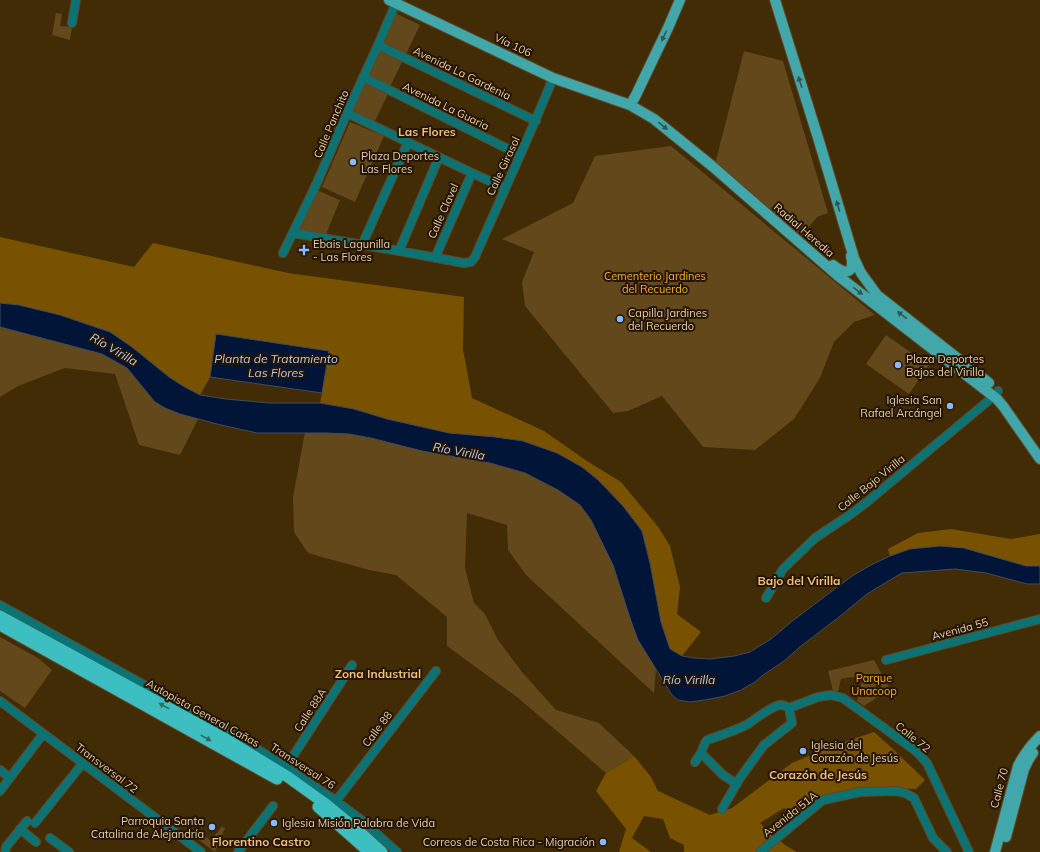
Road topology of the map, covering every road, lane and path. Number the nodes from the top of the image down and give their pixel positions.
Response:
1 (76, 0) edge
2 (680, 0) edge
3 (775, 0) edge
4 (393, 1) edge
5 (72, 23) dead end
6 (378, 45) junction
7 (363, 77) junction
8 (553, 78) junction
9 (630, 105) junction
10 (347, 113) junction
11 (536, 121) junction
12 (408, 142) junction
13 (520, 155) junction
14 (439, 157) junction
15 (716, 170) junction
16 (472, 173) junction
17 (505, 188) junction
18 (293, 233) junction
19 (848, 238) junction
20 (362, 245) junction
21 (399, 251) junction
22 (283, 253) dead end
23 (435, 258) junction
24 (996, 393) junction
25 (1040, 448) edge
26 (1040, 459) edge
27 (766, 598) dead end
28 (0, 605) edge
29 (0, 616) edge
30 (1040, 619) edge
31 (0, 625) edge
32 (886, 660) dead end
33 (352, 665) dead end
34 (436, 671) dead end
35 (0, 700) edge
36 (789, 708) junction
37 (43, 734) junction
38 (1040, 736) edge
39 (1040, 746) edge
40 (701, 753) junction
41 (695, 762) dead end
42 (83, 763) junction
43 (286, 767) junction
44 (0, 770) edge
45 (10, 778) junction
46 (737, 784) junction
47 (0, 791) edge
48 (336, 801) junction
49 (273, 806) dead end
50 (722, 809) dead end
51 (20, 829) junction
52 (50, 838) dead end
53 (36, 842) dead end
54 (5, 852) edge
55 (69, 852) edge
56 (201, 852) edge
57 (238, 852) edge
58 (369, 852) edge
59 (382, 852) edge
60 (397, 852) edge
61 (760, 852) edge
62 (947, 852) edge
63 (969, 852) edge
64 (995, 852) edge
65 (1002, 852) edge

1 - 5 street
2 -> 9 main road
19 -> 3 main road, Radial Heredia
4 - 6 street, Calle Panchito
4 - 8 main road, Vía 106
6 - 7 street, Calle Panchito
6 - 11 street, Avenida La Gardenia
7 - 10 street, Calle Panchito
7 - 13 street, Avenida La Guaria
8 - 9 main road, Vía 106
8 - 11 street, Calle Girasol
9 -> 15 main road, Radial Heredia
10 - 12 street
10 - 18 street, Calle Panchito
11 - 13 street, Calle Girasol
12 - 14 street
12 - 20 street
13 - 17 street, Calle Girasol
14 - 16 street
14 - 21 street
15 - 19 main road
15 -> 24 main road, Radial Heredia
16 - 17 street
16 - 23 street, Calle Clavel
17 - 23 street, Calle Girasol
18 - 20 street
18 - 22 street, Calle Panchito
24 -> 19 main road, Radial Heredia
20 - 21 street
21 - 23 street
24 - 25 main road, Radial Heredia
24 - 26 main road, Radial Heredia
24 - 27 street, Calle Bajo Virilla
28 - 43 street, Transversal 76
59 -> 29 highway, Autopista General Cañas
30 - 32 street, Avenida 55
31 -> 58 highway, Autopista General Cañas
33 - 43 street, Calle 88A
34 - 48 street, Calle 88
35 - 37 street, Transversal 72
36 - 40 street
36 - 46 street
36 - 63 street, Calle 72
37 - 42 street, Transversal 72
37 - 45 street
38 - 64 main road, Calle 70
39 - 65 main road, Calle 70
40 - 41 street
40 - 46 street
42 - 51 street
42 - 56 street, Transversal 72
43 - 48 street, Transversal 76
44 - 45 street
45 - 47 street
46 - 50 street
48 - 60 street, Transversal 76
49 - 57 street
51 - 53 street
51 - 54 street
52 - 55 street
61 - 62 street, Avenida 51A

